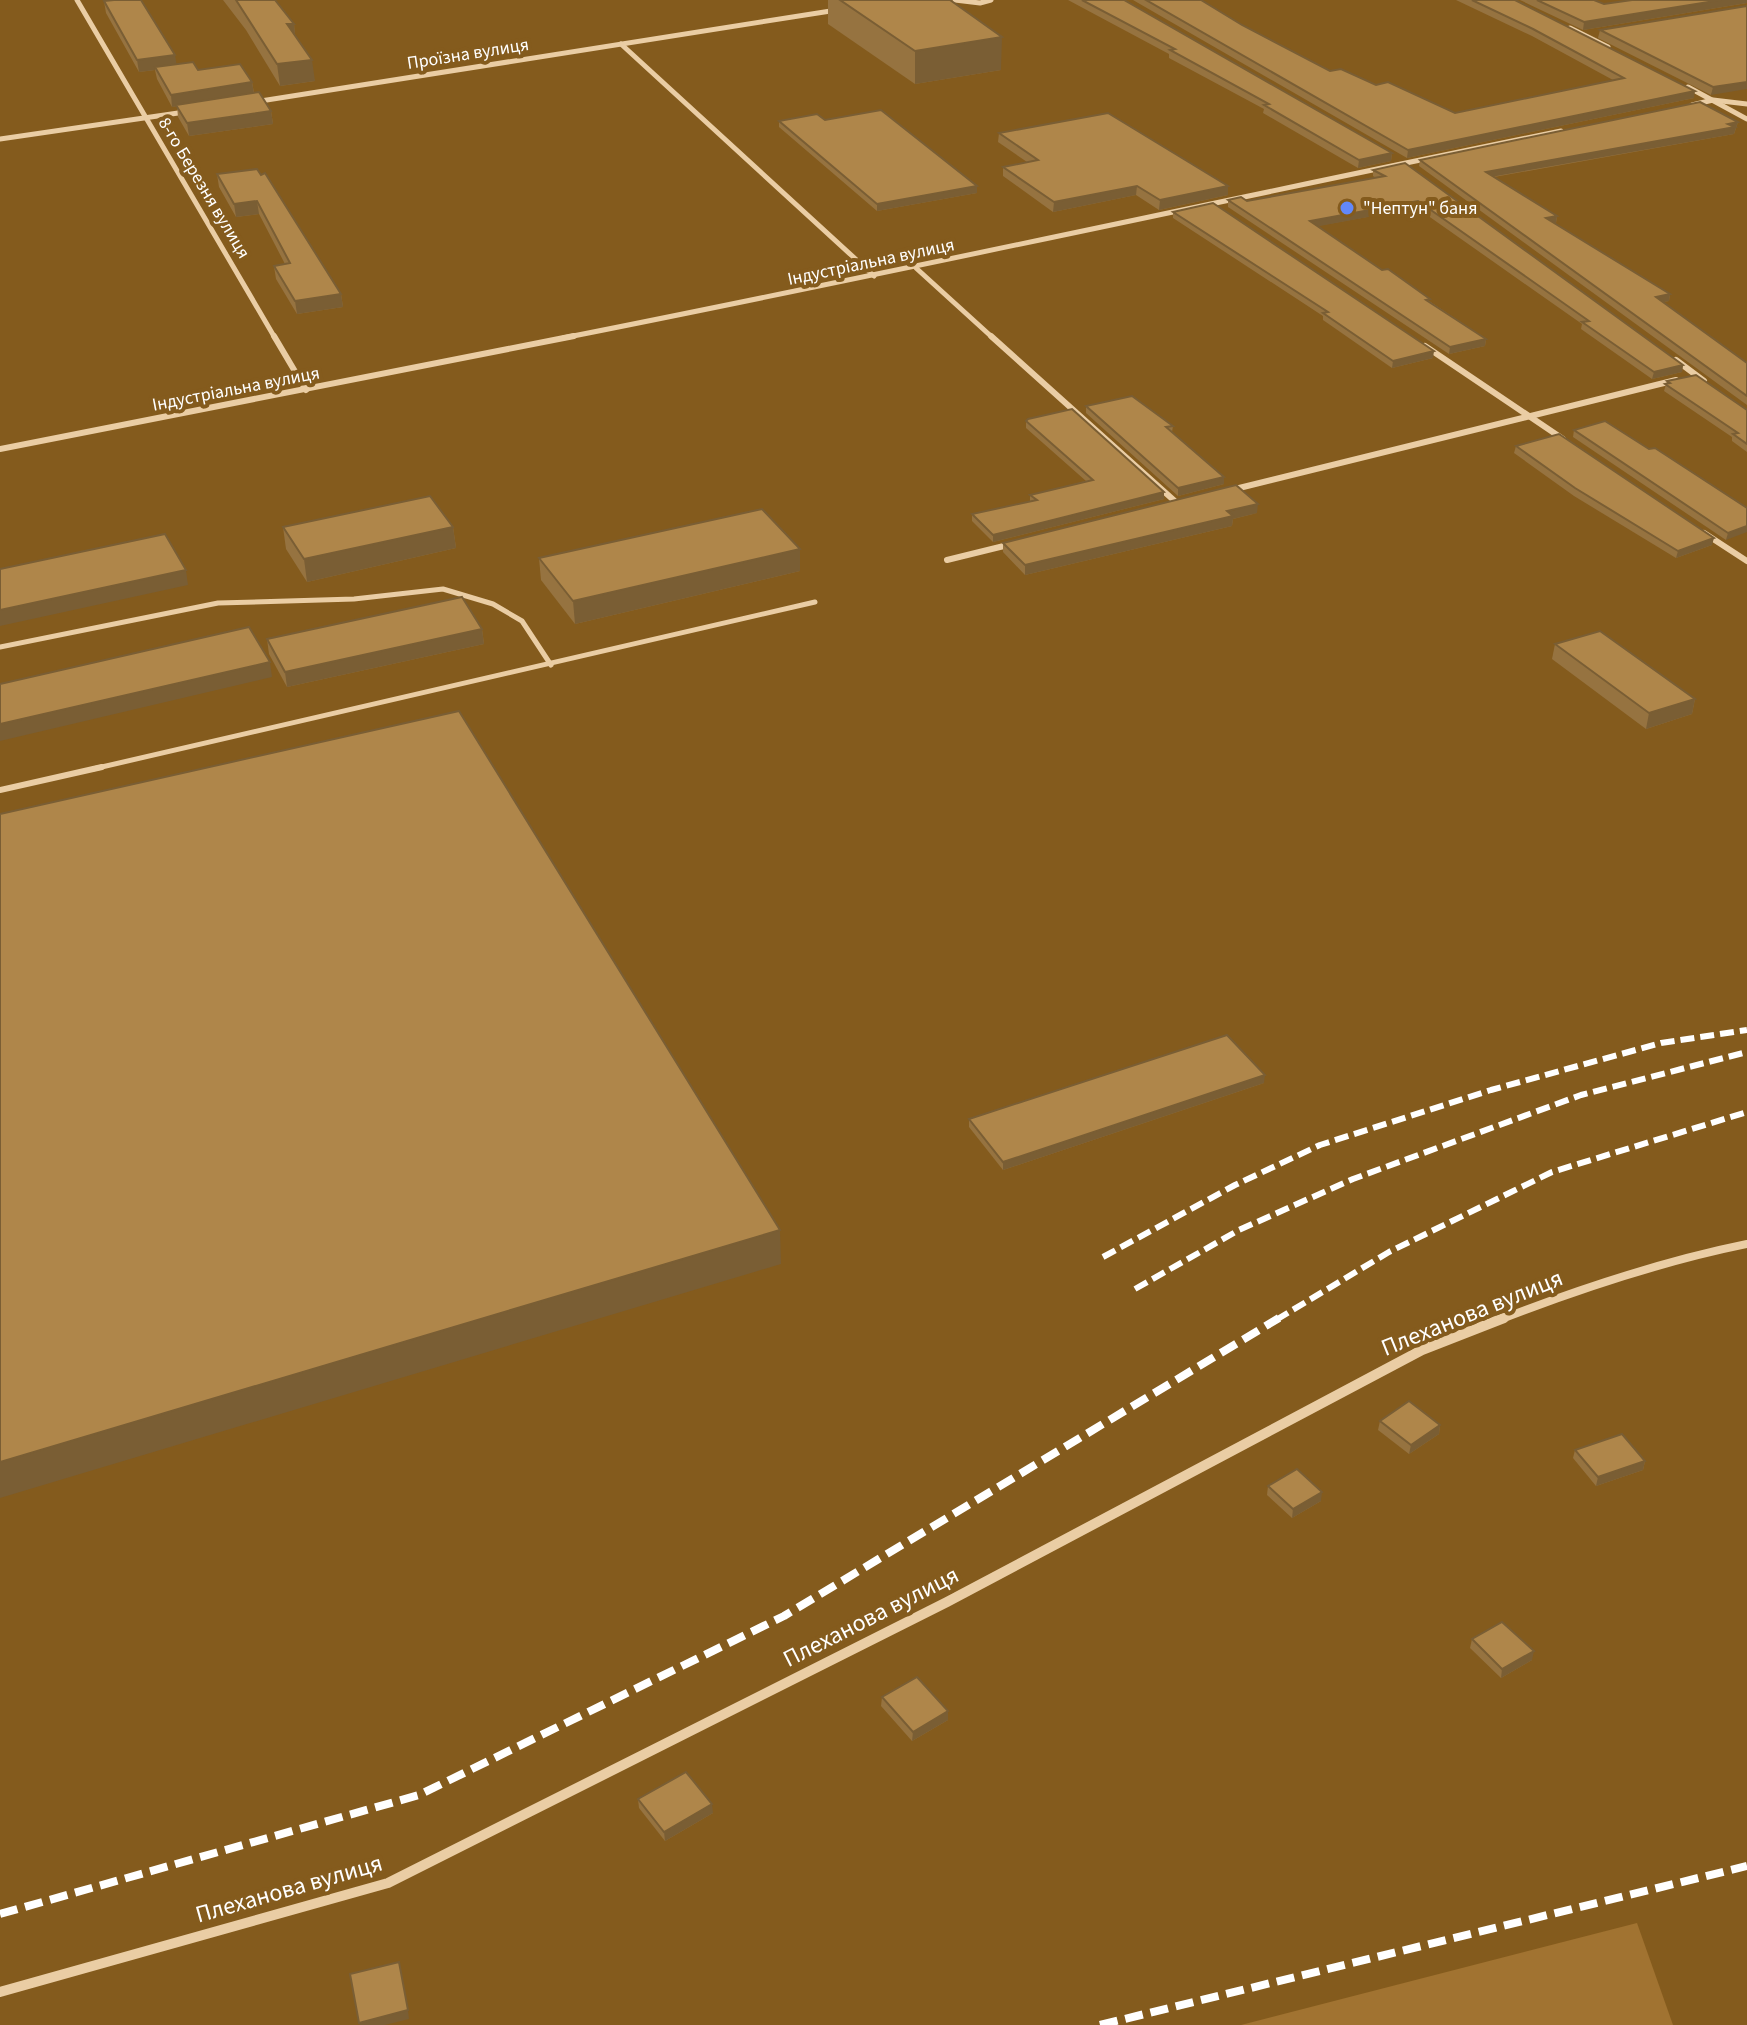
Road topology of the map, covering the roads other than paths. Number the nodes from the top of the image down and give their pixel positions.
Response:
1 (77, 0) edge
2 (955, 0) edge
3 (991, 0) edge
4 (838, 10) dead end
5 (1570, 28) edge
6 (1600, 32) edge
7 (1584, 35) junction
8 (621, 44) junction
9 (1610, 48) edge
10 (1675, 81) edge
11 (1713, 100) junction
12 (241, 104) edge
13 (1747, 104) edge
14 (1682, 107) edge
15 (194, 111) edge
16 (146, 118) junction
17 (1747, 119) edge
18 (1574, 128) edge
19 (0, 139) edge
20 (1391, 155) edge
21 (1404, 162) junction
22 (1417, 172) edge
23 (1211, 202) junction
24 (1224, 211) edge
25 (916, 268) junction
26 (874, 276) junction
27 (1422, 344) edge
28 (1671, 357) edge
29 (1697, 375) junction
30 (1709, 384) edge
31 (306, 390) junction
32 (1527, 414) junction
33 (1566, 440) edge
34 (0, 449) edge
35 (1224, 492) edge
36 (1193, 500) edge
37 (1178, 504) junction
38 (1163, 508) edge
39 (1695, 527) edge
40 (1024, 541) edge
41 (947, 560) dead end
42 (1747, 561) edge
43 (815, 602) dead end
44 (0, 647) edge
45 (551, 665) junction
46 (0, 790) edge
47 (1747, 1244) edge
48 (0, 1992) edge

1 - 16 street, 8-го Березня вулиця
2 - 3 street
4 - 8 street, Проїзна вулиця
5 - 7 street
6 - 7 street
7 - 9 street
8 - 12 street, Проїзна вулиця
8 - 26 street
10 - 11 street
11 - 13 street
11 - 14 street
11 - 17 street
15 - 16 street
16 - 19 street
16 - 31 street, 8-го Березня вулиця
18 - 21 street, Індустріальна вулиця
20 - 21 street
21 - 22 street
21 - 23 street, Індустріальна вулиця
23 - 24 street
23 - 25 street, Індустріальна вулиця
25 - 26 street, Індустріальна вулиця
25 - 37 street
26 - 31 street, Індустріальна вулиця
27 - 32 street
28 - 29 street
29 - 30 street
29 - 32 street
31 - 34 street, Індустріальна вулиця
32 - 33 street
32 - 35 street
36 - 37 street
37 - 38 street
39 - 42 street
40 - 41 street
43 - 45 lane
44 - 45 lane
45 - 46 lane
47 - 48 street, Плеханова вулиця

